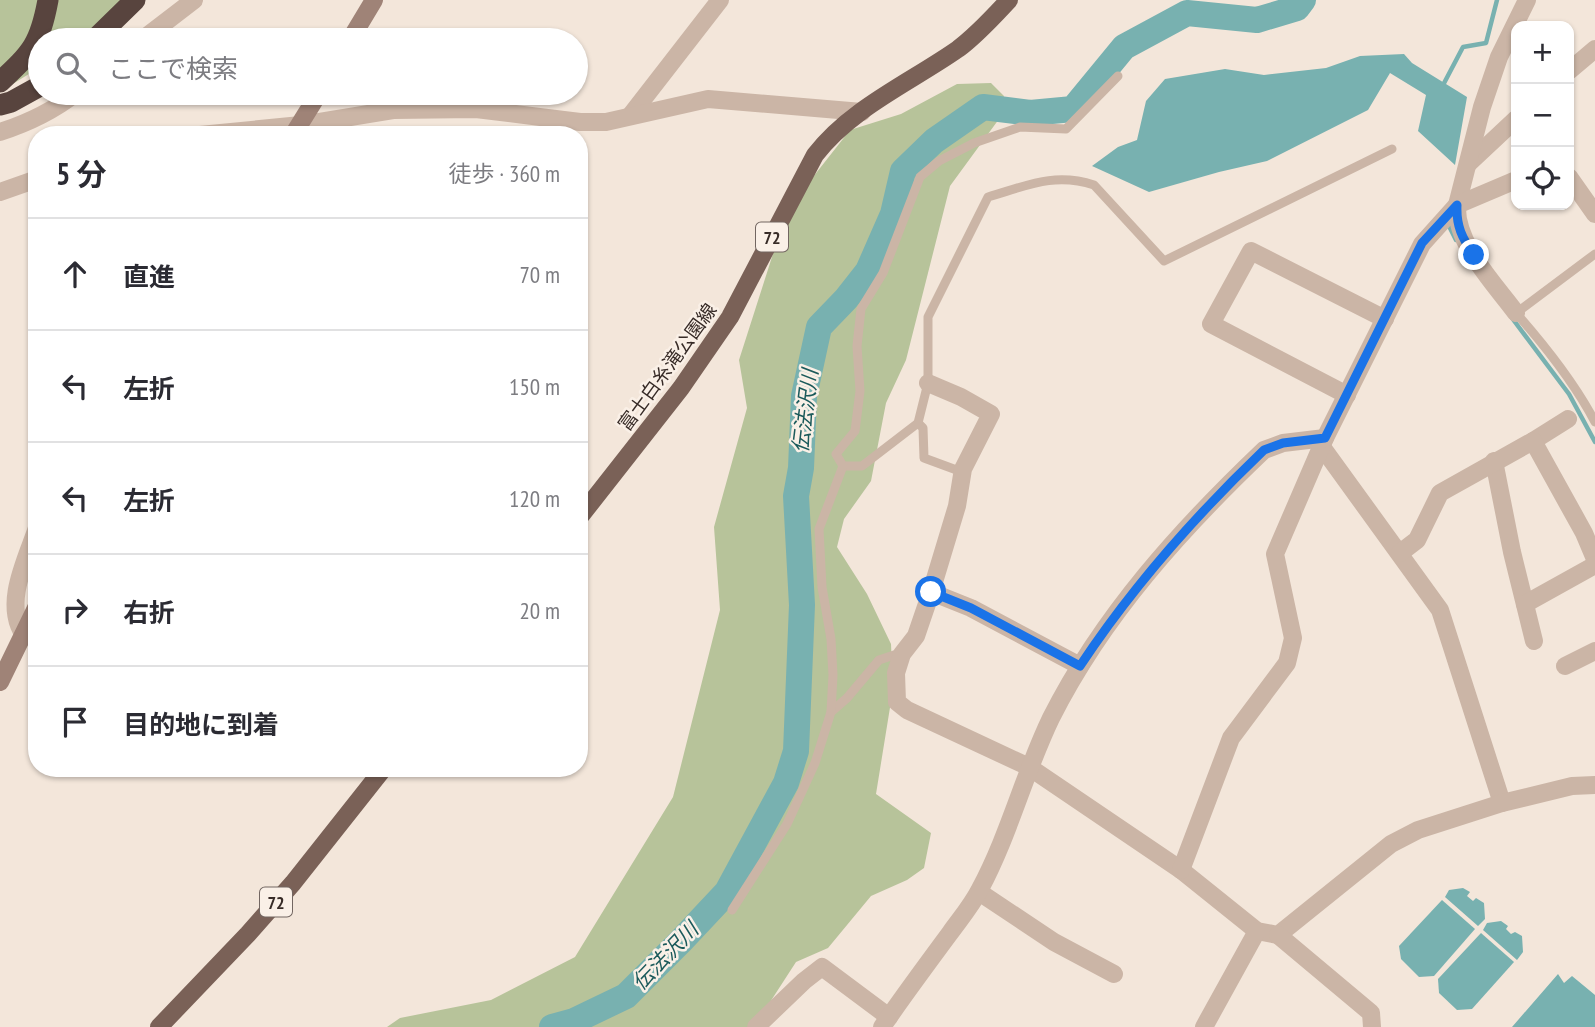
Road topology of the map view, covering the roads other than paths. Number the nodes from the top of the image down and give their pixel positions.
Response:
1 (48, 0) edge
2 (135, 0) edge
3 (194, 0) edge
4 (374, 0) edge
5 (720, 0) edge
6 (1009, 0) edge
7 (1527, 0) edge
8 (43, 28) edge
9 (106, 28) edge
10 (158, 28) edge
11 (357, 28) edge
12 (1595, 49) edge
13 (28, 56) edge
14 (1574, 67) edge
15 (1118, 76) dead end
16 (0, 82) edge
17 (28, 93) edge
18 (0, 105) edge
19 (61, 105) edge
20 (313, 105) edge
21 (862, 112) junction
22 (630, 116) junction
23 (1511, 123) edge
24 (299, 126) edge
25 (316, 126) edge
26 (0, 132) edge
27 (1392, 149) dead end
28 (1469, 163) junction
29 (28, 182) edge
30 (1511, 182) edge
31 (1574, 184) edge
32 (0, 192) edge
33 (1457, 205) junction
34 (1595, 214) edge
35 (1595, 254) edge
36 (1516, 313) junction
37 (1385, 319) junction
38 (928, 383) junction
39 (1347, 396) junction
40 (1568, 419) dead end
41 (1595, 422) edge
42 (918, 424) junction
43 (1533, 441) junction
44 (1323, 442) junction
45 (1494, 461) junction
46 (843, 466) junction
47 (962, 472) junction
48 (588, 507) edge
49 (1590, 530) edge
50 (1400, 554) junction
51 (28, 557) edge
52 (1595, 559) edge
53 (1595, 565) edge
54 (931, 592) junction
55 (1525, 604) junction
56 (28, 626) edge
57 (24, 635) junction
58 (1534, 641) dead end
59 (904, 651) junction
60 (1595, 651) edge
61 (1080, 666) junction
62 (1565, 666) dead end
63 (0, 682) edge
64 (831, 712) junction
65 (1029, 767) junction
66 (377, 777) edge
67 (1595, 785) edge
68 (1502, 803) junction
69 (1181, 870) junction
70 (979, 892) junction
71 (732, 910) dead end
72 (1257, 931) junction
73 (1278, 935) junction
74 (1114, 974) dead end
75 (885, 1022) edge
76 (159, 1027) edge
77 (756, 1027) edge
78 (1204, 1027) edge
79 (1372, 1027) edge

1 - 8 highway
2 - 9 highway
3 - 10 street
4 - 11 street
5 - 22 street
6 - 21 main road, 富士白糸滝公園線 / 72
7 - 28 street
12 - 14 street
13 - 16 highway
15 - 46 lane
17 - 18 highway
19 - 26 street
20 - 24 street
21 - 22 street
21 - 48 main road, 富士白糸滝公園線 / 72
22 - 25 street
23 - 28 street
27 - 38 lane
28 - 33 street
29 - 32 street
30 - 33 street
31 - 34 street
33 - 36 street
33 - 37 street
35 - 36 lane
36 - 41 lane
37 - 39 street
37 - 39 street
38 - 42 lane
38 - 47 street
39 - 44 street
40 - 43 street
42 - 46 lane
42 - 47 lane
43 - 45 street
43 - 49 street
44 - 50 street
44 - 61 street
44 - 69 street
45 - 50 street
45 - 55 street
46 - 64 lane
47 - 54 street
49 - 52 street
50 - 68 street
51 - 57 street
53 - 55 street
54 - 59 street
54 - 61 street
55 - 58 street
56 - 57 street
57 - 63 street
59 - 64 lane
59 - 65 street
60 - 62 street
61 - 65 street
64 - 71 lane
65 - 69 street
65 - 70 street
66 - 76 main road, 72
67 - 68 street
68 - 73 street
69 - 72 street
70 - 74 street
70 - 75 street
72 - 73 street
72 - 78 street
73 - 79 street
75 - 77 street

